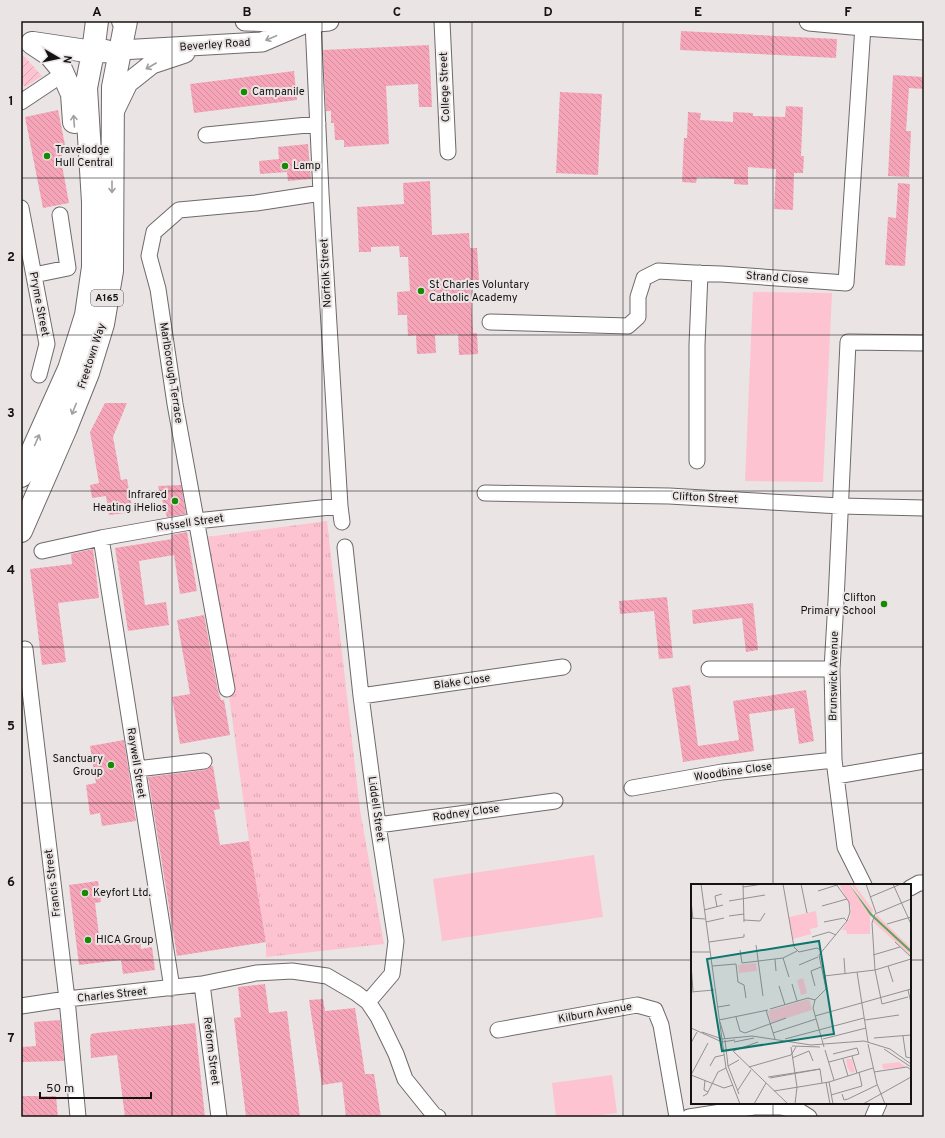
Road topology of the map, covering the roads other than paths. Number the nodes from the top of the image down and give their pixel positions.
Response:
1 (97, 21) edge
2 (125, 21) edge
3 (135, 21) edge
4 (245, 21) edge
5 (442, 21) edge
6 (809, 21) edge
7 (316, 22) edge
8 (863, 26) junction
9 (924, 30) edge
10 (26, 43) edge
11 (215, 44) junction
12 (120, 50) junction
13 (93, 52) junction
14 (63, 74) junction
15 (21, 102) edge
16 (112, 115) junction
17 (318, 124) junction
18 (206, 135) dead end
19 (448, 152) dead end
20 (321, 193) junction
21 (21, 208) edge
22 (60, 215) dead end
23 (700, 273) junction
24 (34, 275) junction
25 (490, 322) dead end
26 (78, 341) junction
27 (924, 342) edge
28 (39, 375) dead end
29 (697, 461) dead end
30 (21, 476) edge
31 (485, 493) dead end
32 (340, 506) junction
33 (840, 506) junction
34 (924, 508) edge
35 (196, 521) junction
36 (342, 522) dead end
37 (21, 531) edge
38 (101, 538) junction
39 (345, 547) dead end
40 (42, 551) dead end
41 (25, 649) dead end
42 (563, 667) dead end
43 (709, 669) dead end
44 (832, 669) junction
45 (227, 689) dead end
46 (361, 696) junction
47 (834, 760) junction
48 (204, 761) dead end
49 (924, 761) edge
50 (137, 769) junction
51 (836, 776) junction
52 (632, 788) dead end
53 (554, 802) dead end
54 (378, 825) junction
55 (924, 883) edge
56 (864, 884) edge
57 (911, 887) edge
58 (202, 984) junction
59 (172, 988) junction
60 (67, 1000) junction
61 (368, 1002) junction
62 (21, 1006) edge
63 (498, 1030) dead end
64 (879, 1104) edge
65 (781, 1105) edge
66 (78, 1117) edge
67 (219, 1117) edge
68 (438, 1117) edge
69 (677, 1117) edge
70 (689, 1117) edge
71 (809, 1117) edge
72 (873, 1117) edge

1 - 13 highway, Freetown Way
2 - 3 main road
2 - 12 highway, Freetown Way
4 - 7 main road, Beverley Road
5 - 19 street, College Street
6 - 8 main road
7 -> 11 main road, Beverley Road
7 - 17 street, Norfolk Street
8 - 9 main road
8 - 23 street, Strand Close
10 - 13 highway
10 - 14 highway
11 - 12 main road, Beverley Road
11 -> 16 main road
12 - 13 highway
12 - 16 highway, Freetown Way / A165
13 - 26 highway, Freetown Way / A165
14 - 15 street
26 -> 14 highway
16 -> 37 highway, Freetown Way / A165
17 - 18 street
17 - 20 street, Norfolk Street
20 - 32 street, Norfolk Street
20 - 35 street, Marlborough Terrace
21 - 24 street, Pryme Street
22 - 24 street
23 - 25 street, Strand Close
23 - 29 street
24 - 28 street, Pryme Street
30 -> 26 highway, Freetown Way / A165
27 - 33 street, Brunswick Avenue
31 - 33 street, Clifton Street
32 - 35 street, Russell Street
32 - 36 street, Norfolk Street
33 - 34 street, Clifton Street
33 - 44 street, Brunswick Avenue
35 - 38 street, Russell Street
35 - 45 street, Marlborough Terrace
38 - 40 street, Russell Street
38 - 50 street, Raywell Street
39 - 46 street, Liddell Street
41 - 60 street, Francis Street
42 - 46 street, Blake Close
43 - 44 street
44 - 47 street, Brunswick Avenue
46 - 54 street, Liddell Street
47 - 51 street, Brunswick Avenue
47 - 52 street, Woodbine Close
48 - 50 street
49 - 51 street
50 - 59 street, Raywell Street
51 - 56 street, Brunswick Avenue
53 - 54 street, Rodney Close
54 - 61 street, Liddell Street
55 - 57 street
58 - 59 street, Charles Street
58 - 61 street, Charles Street
58 - 67 street, Reform Street
59 - 60 street, Charles Street
60 - 62 street, Charles Street
60 - 66 street, Francis Street
61 - 68 street
63 - 69 street, Kilburn Avenue
64 - 72 street
65 - 70 street
65 - 71 street

